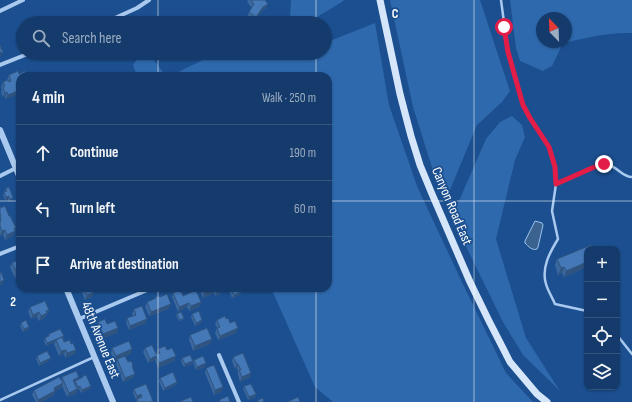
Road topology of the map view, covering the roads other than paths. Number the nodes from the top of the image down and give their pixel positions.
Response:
1 (23, 0) edge
2 (149, 0) edge
3 (380, 0) edge
4 (501, 0) edge
5 (144, 2) edge
6 (0, 11) edge
7 (121, 16) edge
8 (16, 59) edge
9 (0, 65) edge
10 (0, 130) edge
11 (16, 168) joint
12 (0, 176) edge
13 (632, 177) edge
14 (556, 184) junction
15 (16, 248) edge
16 (0, 254) edge
17 (68, 292) edge
18 (142, 292) edge
19 (584, 311) edge
20 (79, 318) junction
21 (620, 339) edge
22 (632, 354) edge
23 (95, 356) junction
24 (219, 356) dead end
25 (0, 400) edge
26 (113, 402) edge
27 (239, 402) edge
28 (547, 402) edge

1 - 6 street
2 - 5 street
3 - 28 main road, Canyon Road East
4 - 14 lane
5 - 7 street
8 - 9 street
10 - 11 street
11 - 12 street
13 - 14 lane
14 - 19 lane
15 - 16 street
17 - 20 street, 48th Avenue East
18 - 20 street
20 - 23 street, 48th Avenue East
21 - 22 lane
23 - 25 lane
23 - 26 street, 48th Avenue East
24 - 27 street

